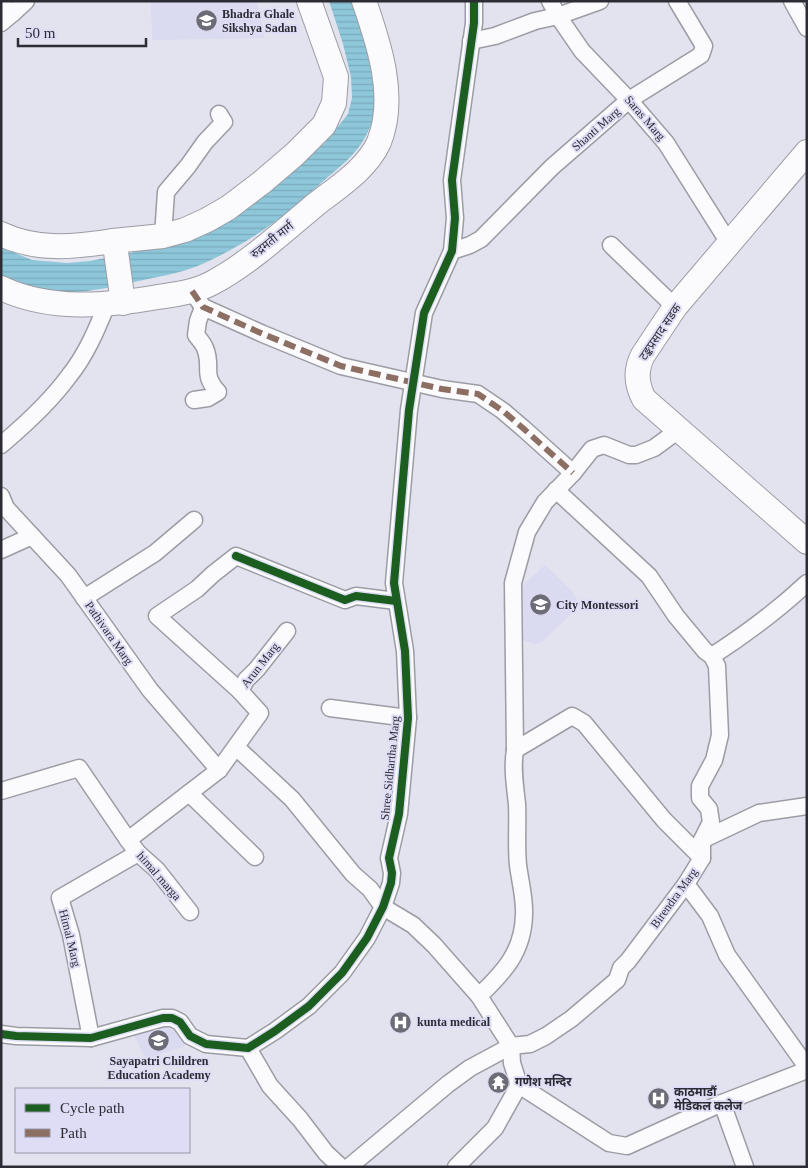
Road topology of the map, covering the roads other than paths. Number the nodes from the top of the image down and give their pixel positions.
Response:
1 (26, 1) edge
2 (309, 1) edge
3 (364, 1) edge
4 (474, 1) edge
5 (600, 1) edge
6 (792, 1) edge
7 (681, 2) edge
8 (554, 8) edge
9 (5, 14) edge
10 (807, 28) edge
11 (471, 41) junction
12 (629, 100) junction
13 (219, 114) dead end
14 (807, 152) edge
15 (1, 234) edge
16 (163, 236) junction
17 (729, 243) junction
18 (611, 245) dead end
19 (114, 246) junction
20 (452, 251) junction
21 (1, 288) edge
22 (198, 299) junction
23 (117, 302) junction
24 (676, 307) junction
25 (413, 382) junction
26 (194, 400) dead end
27 (680, 429) junction
28 (1, 445) edge
29 (573, 472) junction
30 (556, 490) junction
31 (1, 496) edge
32 (194, 520) dead end
33 (32, 536) junction
34 (807, 542) edge
35 (1, 550) edge
36 (807, 583) edge
37 (84, 598) junction
38 (396, 601) junction
39 (287, 631) dead end
40 (712, 656) junction
41 (240, 691) junction
42 (330, 708) dead end
43 (408, 718) junction
44 (236, 747) junction
45 (516, 750) junction
46 (220, 770) junction
47 (1, 790) edge
48 (189, 793) junction
49 (807, 806) edge
50 (702, 840) junction
51 (133, 846) junction
52 (256, 856) dead end
53 (702, 858) junction
54 (686, 884) junction
55 (383, 907) junction
56 (190, 912) dead end
57 (479, 996) junction
58 (1, 1034) edge
59 (92, 1038) junction
60 (511, 1046) junction
61 (248, 1048) junction
62 (807, 1069) edge
63 (519, 1085) junction
64 (722, 1103) junction
65 (341, 1167) edge
66 (349, 1167) edge
67 (456, 1167) edge
68 (745, 1167) edge

1 - 9 street
2 - 16 street
3 - 22 street, रुद्रमती मार्ग
4 - 11 street, Shree Sidhartha Marg
5 - 8 street
6 - 10 street
7 - 12 street, Shanti Marg
8 - 11 street
8 - 12 street, Saras Marg
11 - 20 street, Shree Sidhartha Marg
12 - 17 street, Saras Marg
12 - 20 street, Shanti Marg
13 - 16 street
14 - 17 street, टङ्कप्रसाद सडक
15 - 19 street
16 - 19 street
17 - 24 street, टङ्कप्रसाद सडक
18 - 24 street
19 - 23 street
20 - 25 street, Shree Sidhartha Marg
21 - 23 street, रुद्रमती मार्ग
22 - 23 street, रुद्रमती मार्ग
22 - 25 street
22 - 26 street
23 - 28 street
24 - 27 street, टङ्कप्रसाद सडक
25 - 29 street
25 - 38 street, Shree Sidhartha Marg
27 - 29 street
27 - 34 street, टङ्कप्रसाद सडक
29 - 30 street
30 - 40 street
30 - 45 street
31 - 33 street, Pathivara Marg
32 - 37 street
33 - 35 street
33 - 37 street, Pathivara Marg
36 - 40 street
37 - 46 street, Pathivara Marg
38 - 41 street
38 - 43 street, Shree Sidhartha Marg
39 - 41 street, Arun Marg
40 - 50 street, Birendra Marg
41 - 44 street, Arun Marg
42 - 43 street
43 - 55 street, Shree Sidhartha Marg
44 - 46 street
44 - 55 street
45 - 53 street
45 - 57 street
46 - 48 street
47 - 51 street, himal marga
48 - 51 street
48 - 52 street
49 - 50 street
50 - 53 street, Birendra Marg
51 - 56 street, himal marga
51 - 59 street, Himal Marg
53 - 54 street, Birendra Marg
54 - 60 street, Birendra Marg
54 - 62 street
55 - 57 street
55 - 61 street, Shree Sidhartha Marg
57 - 60 street
58 - 59 street
59 - 61 street
60 - 63 street
60 - 66 street, Birendra Marg
61 - 65 street
62 - 64 street
63 - 64 street
63 - 67 street
64 - 68 street

